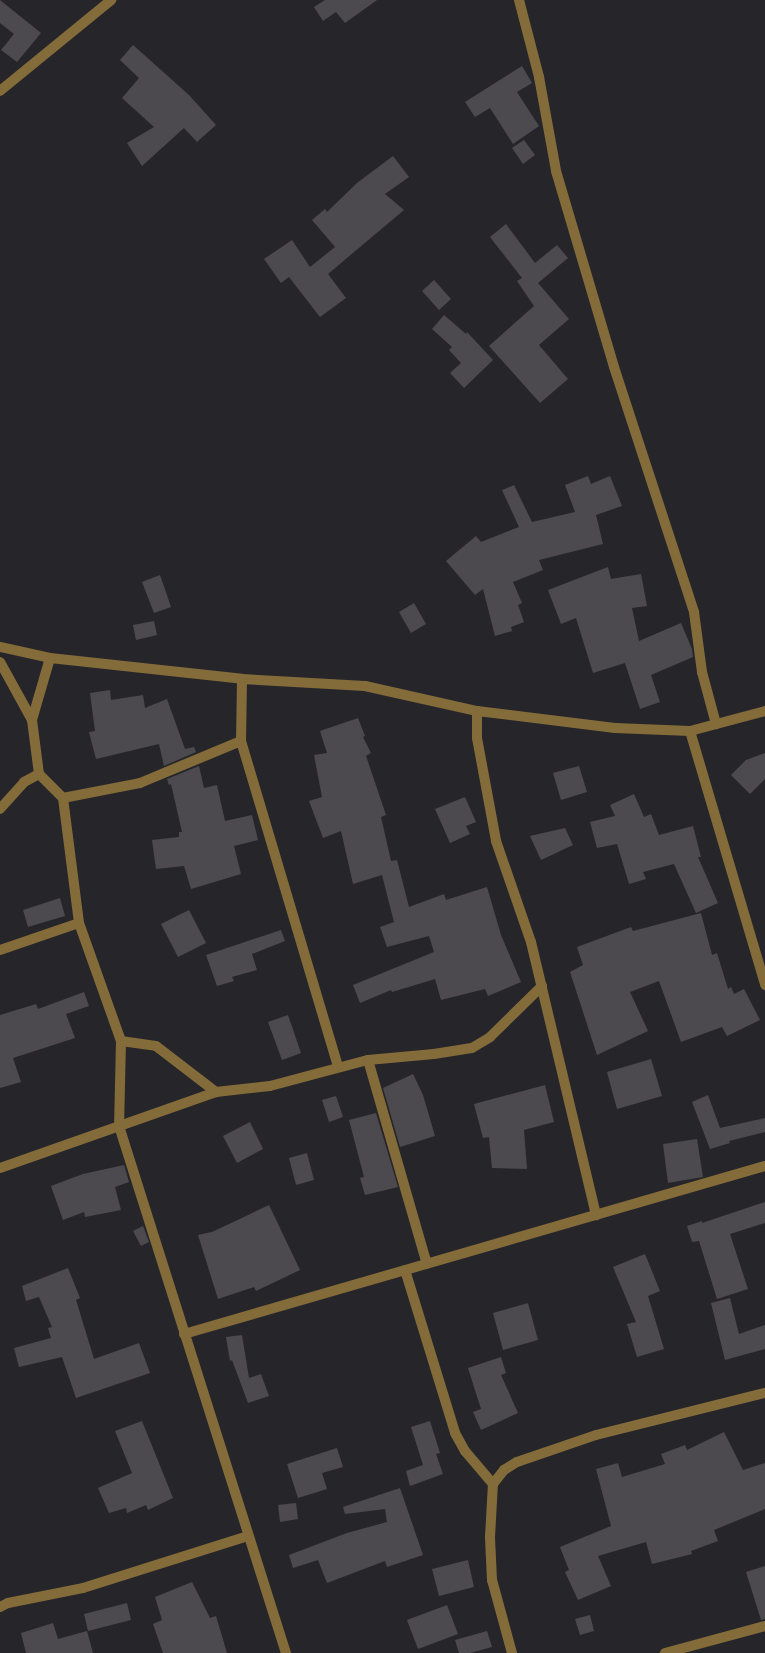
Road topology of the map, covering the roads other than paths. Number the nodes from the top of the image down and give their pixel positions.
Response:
1 (110, 0) edge
2 (519, 0) edge
3 (0, 91) edge
4 (0, 646) edge
5 (50, 658) junction
6 (0, 662) edge
7 (242, 680) junction
8 (477, 711) junction
9 (765, 711) edge
10 (32, 720) junction
11 (716, 724) junction
12 (690, 731) junction
13 (241, 741) junction
14 (39, 774) junction
15 (63, 798) junction
16 (0, 808) edge
17 (79, 923) junction
18 (0, 950) edge
19 (765, 985) edge
20 (542, 986) junction
21 (121, 1041) junction
22 (368, 1060) junction
23 (338, 1067) junction
24 (216, 1092) junction
25 (119, 1126) junction
26 (765, 1166) edge
27 (0, 1168) edge
28 (596, 1215) junction
29 (427, 1264) junction
30 (405, 1270) junction
31 (184, 1334) junction
32 (765, 1393) edge
33 (492, 1484) junction
34 (248, 1536) junction
35 (0, 1607) edge
36 (765, 1626) edge
37 (286, 1653) edge
38 (512, 1653) edge
39 (665, 1653) edge

1 - 3 street
2 - 11 street
4 - 5 street
5 - 7 street
5 - 10 street
6 - 10 street
7 - 8 street
7 - 13 street
8 - 12 street
8 - 20 street
9 - 11 street
10 - 14 street
11 - 12 street
12 - 19 street
13 - 15 street
13 - 23 street
14 - 15 street
14 - 16 street
15 - 17 street
17 - 18 street
17 - 21 street
20 - 22 street
20 - 28 street
21 - 24 street
21 - 25 street
22 - 23 street
22 - 29 street
23 - 24 street
24 - 25 street
25 - 27 street
25 - 31 street
26 - 28 street
28 - 29 street
29 - 30 street
30 - 31 street
30 - 33 street
31 - 34 street
32 - 33 street
33 - 38 street
34 - 35 street
34 - 37 street
36 - 39 street

